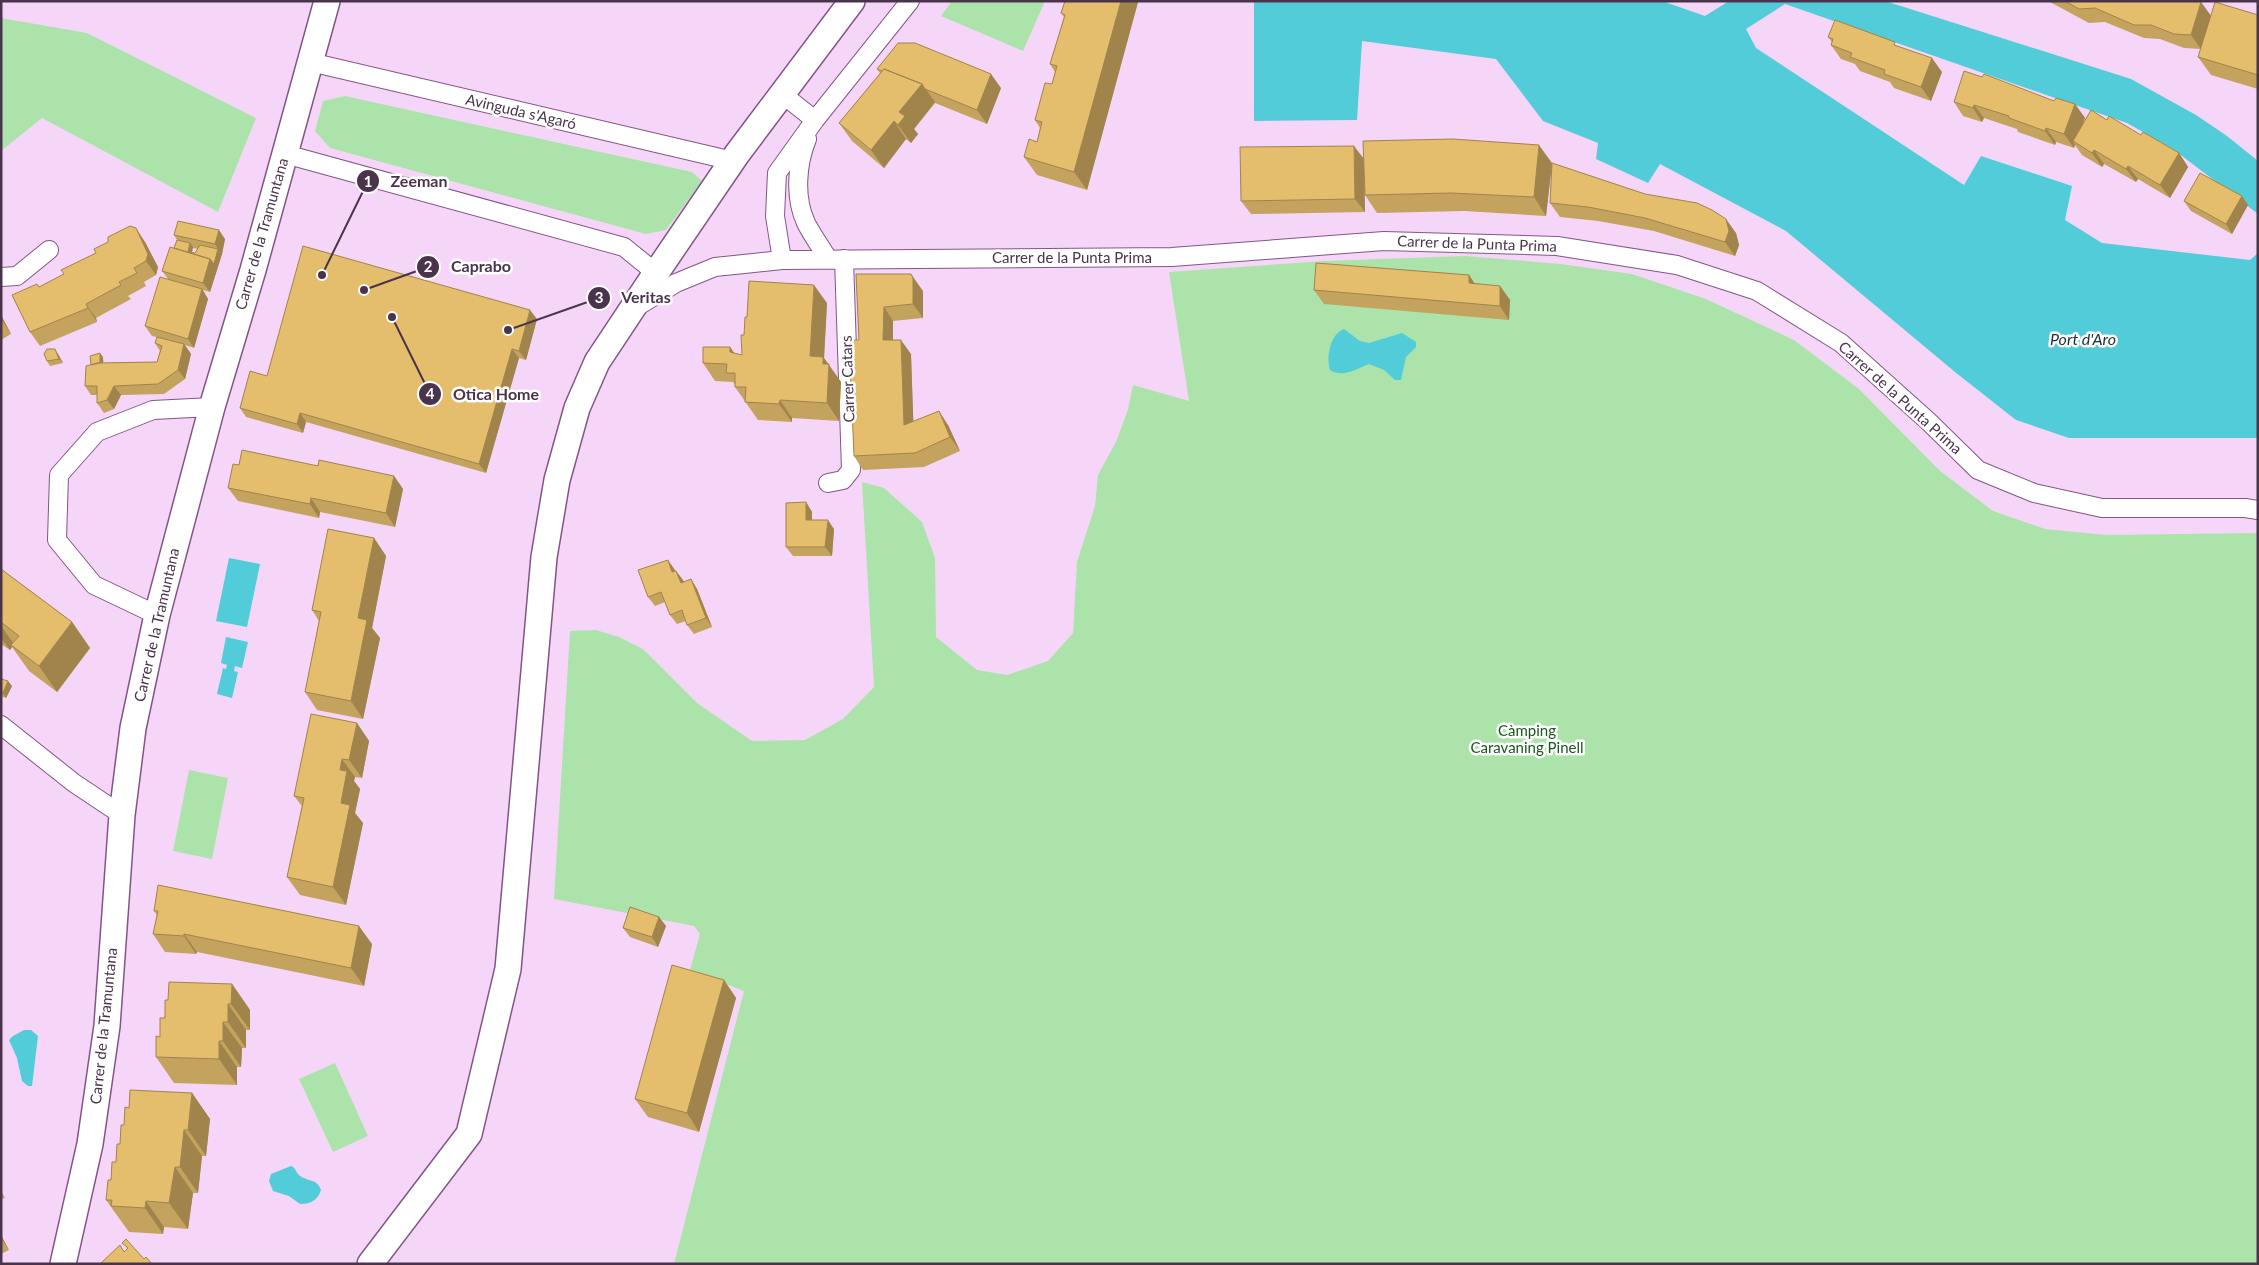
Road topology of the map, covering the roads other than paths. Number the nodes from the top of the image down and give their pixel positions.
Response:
1 (327, 1) edge
2 (852, 1) edge
3 (910, 1) edge
4 (310, 62) junction
5 (782, 94) junction
6 (815, 120) junction
7 (285, 154) junction
8 (733, 161) junction
9 (49, 250) dead end
10 (782, 260) junction
11 (836, 260) junction
12 (656, 273) junction
13 (1, 277) edge
14 (631, 310) junction
15 (212, 407) junction
16 (828, 482) dead end
17 (2258, 510) edge
18 (157, 614) junction
19 (1, 725) edge
20 (122, 815) junction
21 (63, 1264) edge
22 (370, 1264) edge

1 - 4 main road, Carrer de la Tramuntana
2 - 5 main road
3 - 6 street
4 - 7 main road, Carrer de la Tramuntana
4 - 8 street, Avinguda s'Agaró
5 - 6 street
5 - 8 main road
6 - 10 street
6 - 11 street
7 - 12 street
7 - 15 main road, Carrer de la Tramuntana
8 - 12 main road
9 - 13 street
10 - 11 street, Carrer de la Punta Prima
10 - 14 street, Carrer de la Punta Prima
11 - 16 street, Carrer Catars
11 - 17 street, Carrer de la Punta Prima
12 - 14 main road
14 - 22 main road
15 - 18 main road, Carrer de la Tramuntana
15 - 18 street
18 - 20 main road, Carrer de la Tramuntana
19 - 20 street
20 - 21 main road, Carrer de la Tramuntana

